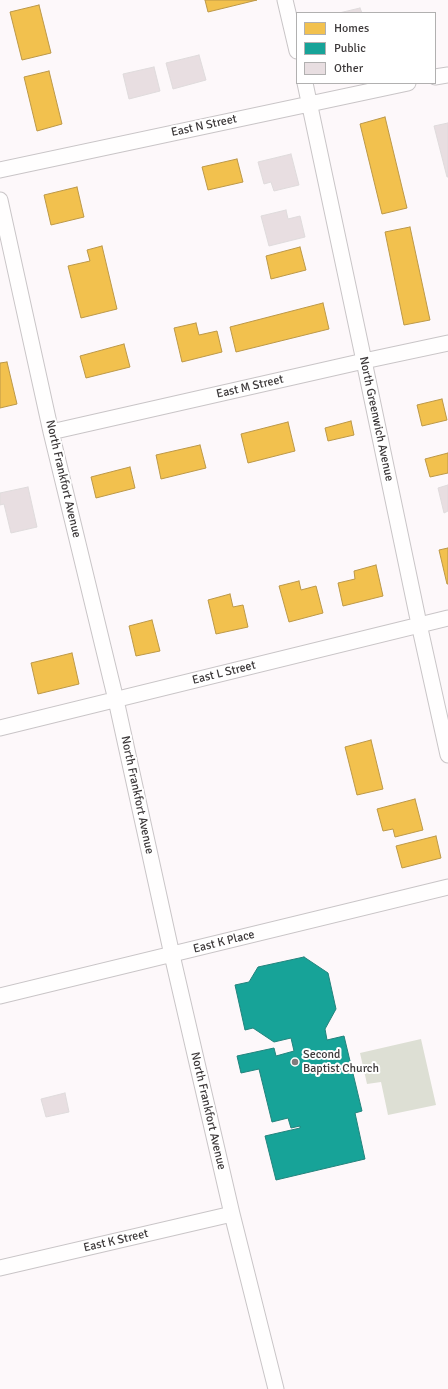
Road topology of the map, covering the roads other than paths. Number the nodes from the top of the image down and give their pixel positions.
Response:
1 (285, 0) edge
2 (296, 47) edge
3 (448, 75) edge
4 (436, 77) edge
5 (304, 84) edge
6 (403, 84) edge
7 (309, 104) junction
8 (0, 170) edge
9 (0, 200) edge
10 (448, 343) edge
11 (364, 361) junction
12 (51, 432) junction
13 (448, 618) edge
14 (419, 624) junction
15 (116, 700) junction
16 (0, 728) edge
17 (448, 755) edge
18 (448, 887) edge
19 (172, 955) junction
20 (0, 996) edge
21 (232, 1214) junction
22 (0, 1268) edge
23 (276, 1389) edge

1 - 2 street
3 - 4 street
5 - 7 street, North Greenwich Avenue
6 - 7 street, East N Street
7 - 8 street, East N Street
7 - 11 street, North Greenwich Avenue
9 - 12 street, North Frankfort Avenue
10 - 11 street, East M Street
11 - 12 street, East M Street
11 - 14 street, North Greenwich Avenue
12 - 15 street, North Frankfort Avenue
13 - 14 street, East L Street
14 - 15 street, East L Street
14 - 17 street, North Greenwich Avenue
15 - 16 street, East L Street
15 - 19 street, North Frankfort Avenue
18 - 19 street, East K Place
19 - 20 street, East K Place
19 - 21 street, North Frankfort Avenue
21 - 22 street, East K Street
21 - 23 street, North Frankfort Avenue

